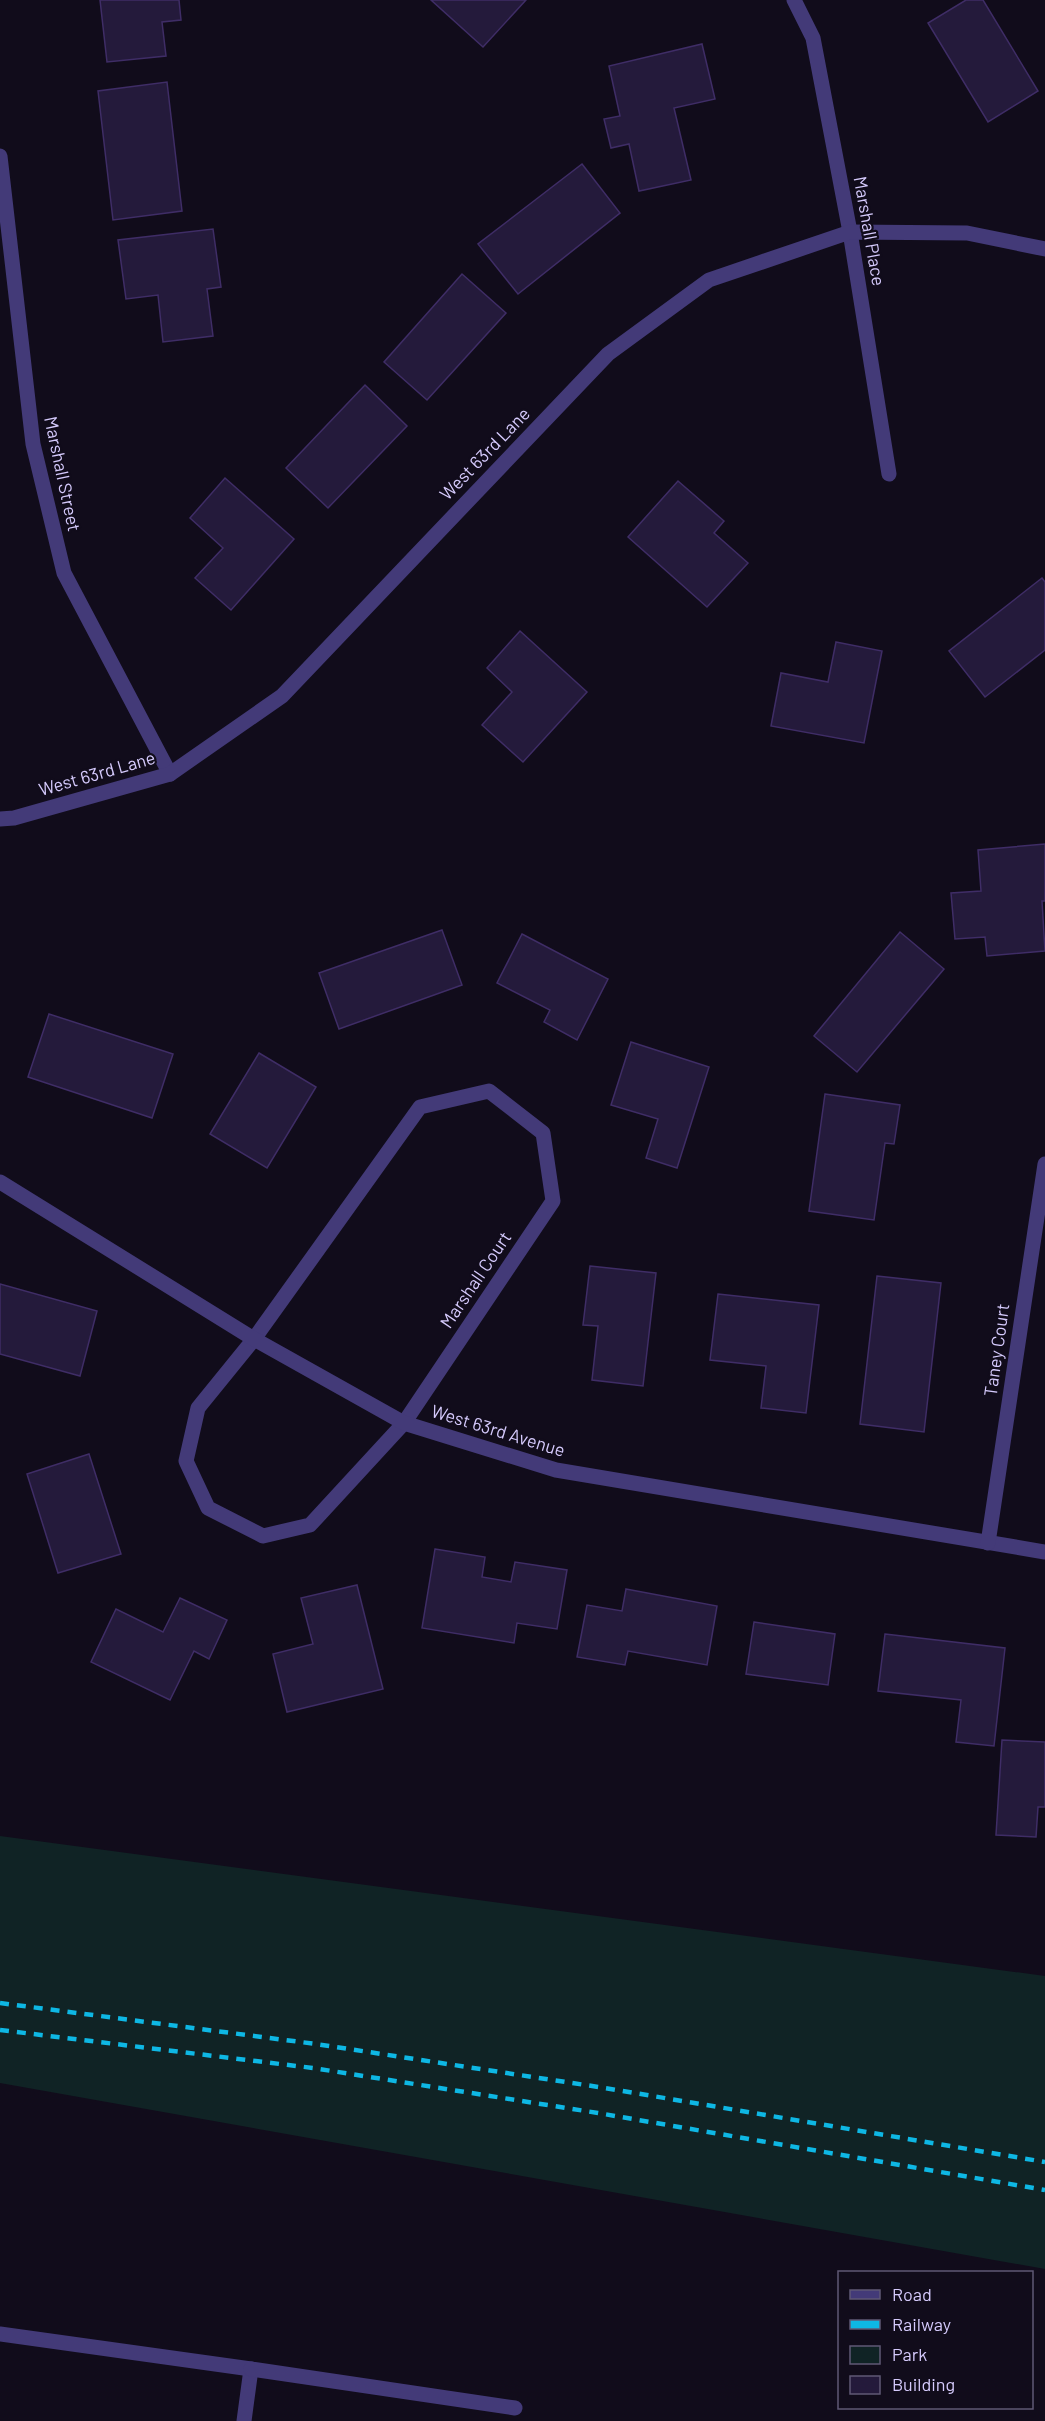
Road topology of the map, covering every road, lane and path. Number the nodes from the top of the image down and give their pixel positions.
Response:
1 (794, 0) edge
2 (0, 156) edge
3 (850, 232) junction
4 (1045, 249) edge
5 (889, 474) dead end
6 (170, 774) junction
7 (0, 819) edge
8 (1045, 1164) edge
9 (0, 1182) edge
10 (254, 1339) junction
11 (404, 1423) junction
12 (988, 1543) junction
13 (1045, 1552) edge
14 (0, 2334) edge
15 (251, 2369) junction
16 (515, 2408) dead end
17 (244, 2421) edge

1 - 3 street, Marshall Place
2 - 6 street, Marshall Street
3 - 4 street, West 63rd Lane
3 - 5 street, Marshall Place
3 - 6 street, West 63rd Lane
6 - 7 street, West 63rd Lane
8 - 12 street, Taney Court
9 - 10 street, West 63rd Avenue
10 - 11 street, West 63rd Avenue
10 - 11 street, Marshall Court
10 - 11 street, Marshall Court
11 - 12 street, West 63rd Avenue
12 - 13 street, West 63rd Avenue
14 - 15 street
15 - 16 street
15 - 17 street

